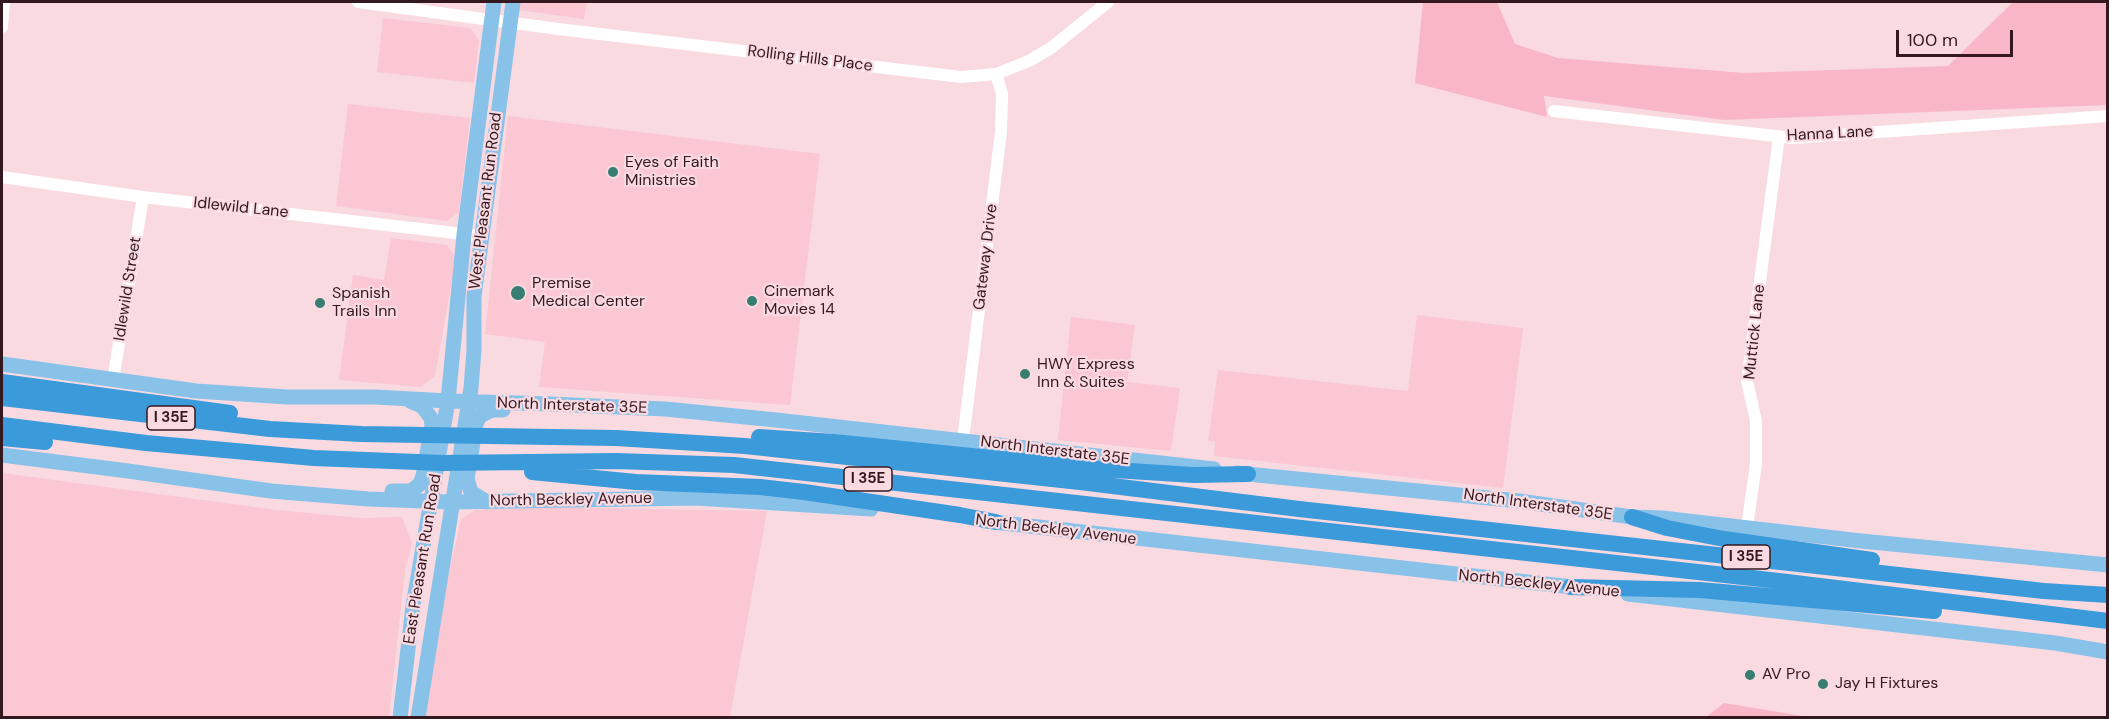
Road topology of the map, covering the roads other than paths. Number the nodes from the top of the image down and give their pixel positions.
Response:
1 (4, 2) edge
2 (358, 2) edge
3 (494, 2) edge
4 (513, 2) edge
5 (1108, 2) edge
6 (492, 21) junction
7 (510, 23) junction
8 (2, 27) edge
9 (996, 74) junction
10 (1554, 111) dead end
11 (2108, 116) edge
12 (1779, 136) junction
13 (2, 177) edge
14 (143, 197) junction
15 (464, 235) junction
16 (482, 236) junction
17 (2, 364) edge
18 (113, 380) junction
19 (2, 382) edge
20 (2, 398) edge
21 (389, 398) junction
22 (550, 404) junction
23 (448, 407) junction
24 (468, 407) junction
25 (2, 425) edge
26 (340, 433) junction
27 (2, 438) edge
28 (616, 438) junction
29 (963, 441) junction
30 (146, 443) junction
31 (2, 455) edge
32 (374, 461) junction
33 (1248, 474) junction
34 (429, 491) junction
35 (458, 493) junction
36 (321, 496) junction
37 (487, 502) junction
38 (1632, 518) junction
39 (996, 522) junction
40 (1747, 527) junction
41 (2108, 565) edge
42 (1570, 587) junction
43 (2108, 595) edge
44 (2018, 610) junction
45 (2108, 621) edge
46 (2108, 652) edge
47 (402, 698) junction
48 (420, 699) junction
49 (400, 717) edge
50 (418, 717) edge

1 - 8 street
2 - 6 street, Rolling Hills Place
3 - 6 main road, West Pleasant Run Road
4 - 7 main road, West Pleasant Run Road
5 - 9 street, Rolling Hills Place
6 - 7 street, Rolling Hills Place
6 - 15 main road, West Pleasant Run Road
7 - 9 street, Rolling Hills Place
7 - 16 main road, West Pleasant Run Road
9 - 29 street, Gateway Drive
10 - 12 street, Hanna Lane
11 - 12 street, Hanna Lane
12 - 40 street, Muttick Lane
13 - 14 street, Idlewild Lane
14 - 15 street, Idlewild Lane
14 - 18 street, Idlewild Street
15 - 16 street, Idlewild Lane
15 - 23 main road, West Pleasant Run Road
16 - 24 main road, West Pleasant Run Road
17 - 18 main road, North Interstate 35E
18 - 21 main road, North Interstate 35E
19 - 26 highway
20 - 26 highway, I 35E
21 - 23 main road, North Interstate 35E
21 - 34 main road
22 - 24 main road, North Interstate 35E
22 - 29 main road, North Interstate 35E
22 - 35 main road
23 - 24 main road, North Interstate 35E
23 - 34 main road, East Pleasant Run Road
24 - 35 main road, East Pleasant Run Road
25 - 30 highway, I 35E
26 - 28 highway, I 35E
27 - 30 highway
28 - 33 highway
28 - 43 highway, I 35E
29 - 33 main road, North Interstate 35E
30 - 32 highway, I 35E
31 - 36 main road, North Beckley Avenue
32 - 39 highway
32 - 44 highway, I 35E
33 - 38 main road, North Interstate 35E
34 - 35 main road, North Beckley Avenue
34 - 36 main road, North Beckley Avenue
34 - 36 main road
34 - 47 main road, East Pleasant Run Road
35 - 37 main road, North Beckley Avenue
35 - 37 main road
35 - 48 main road, East Pleasant Run Road
37 - 39 main road, North Beckley Avenue
38 - 40 main road, North Interstate 35E
38 - 43 highway
39 - 42 main road, North Beckley Avenue
40 - 41 main road, North Interstate 35E
42 - 44 highway
42 - 46 main road, North Beckley Avenue
44 - 45 highway, I 35E
47 - 48 main road
47 - 49 main road, East Pleasant Run Road
48 - 50 main road, East Pleasant Run Road

